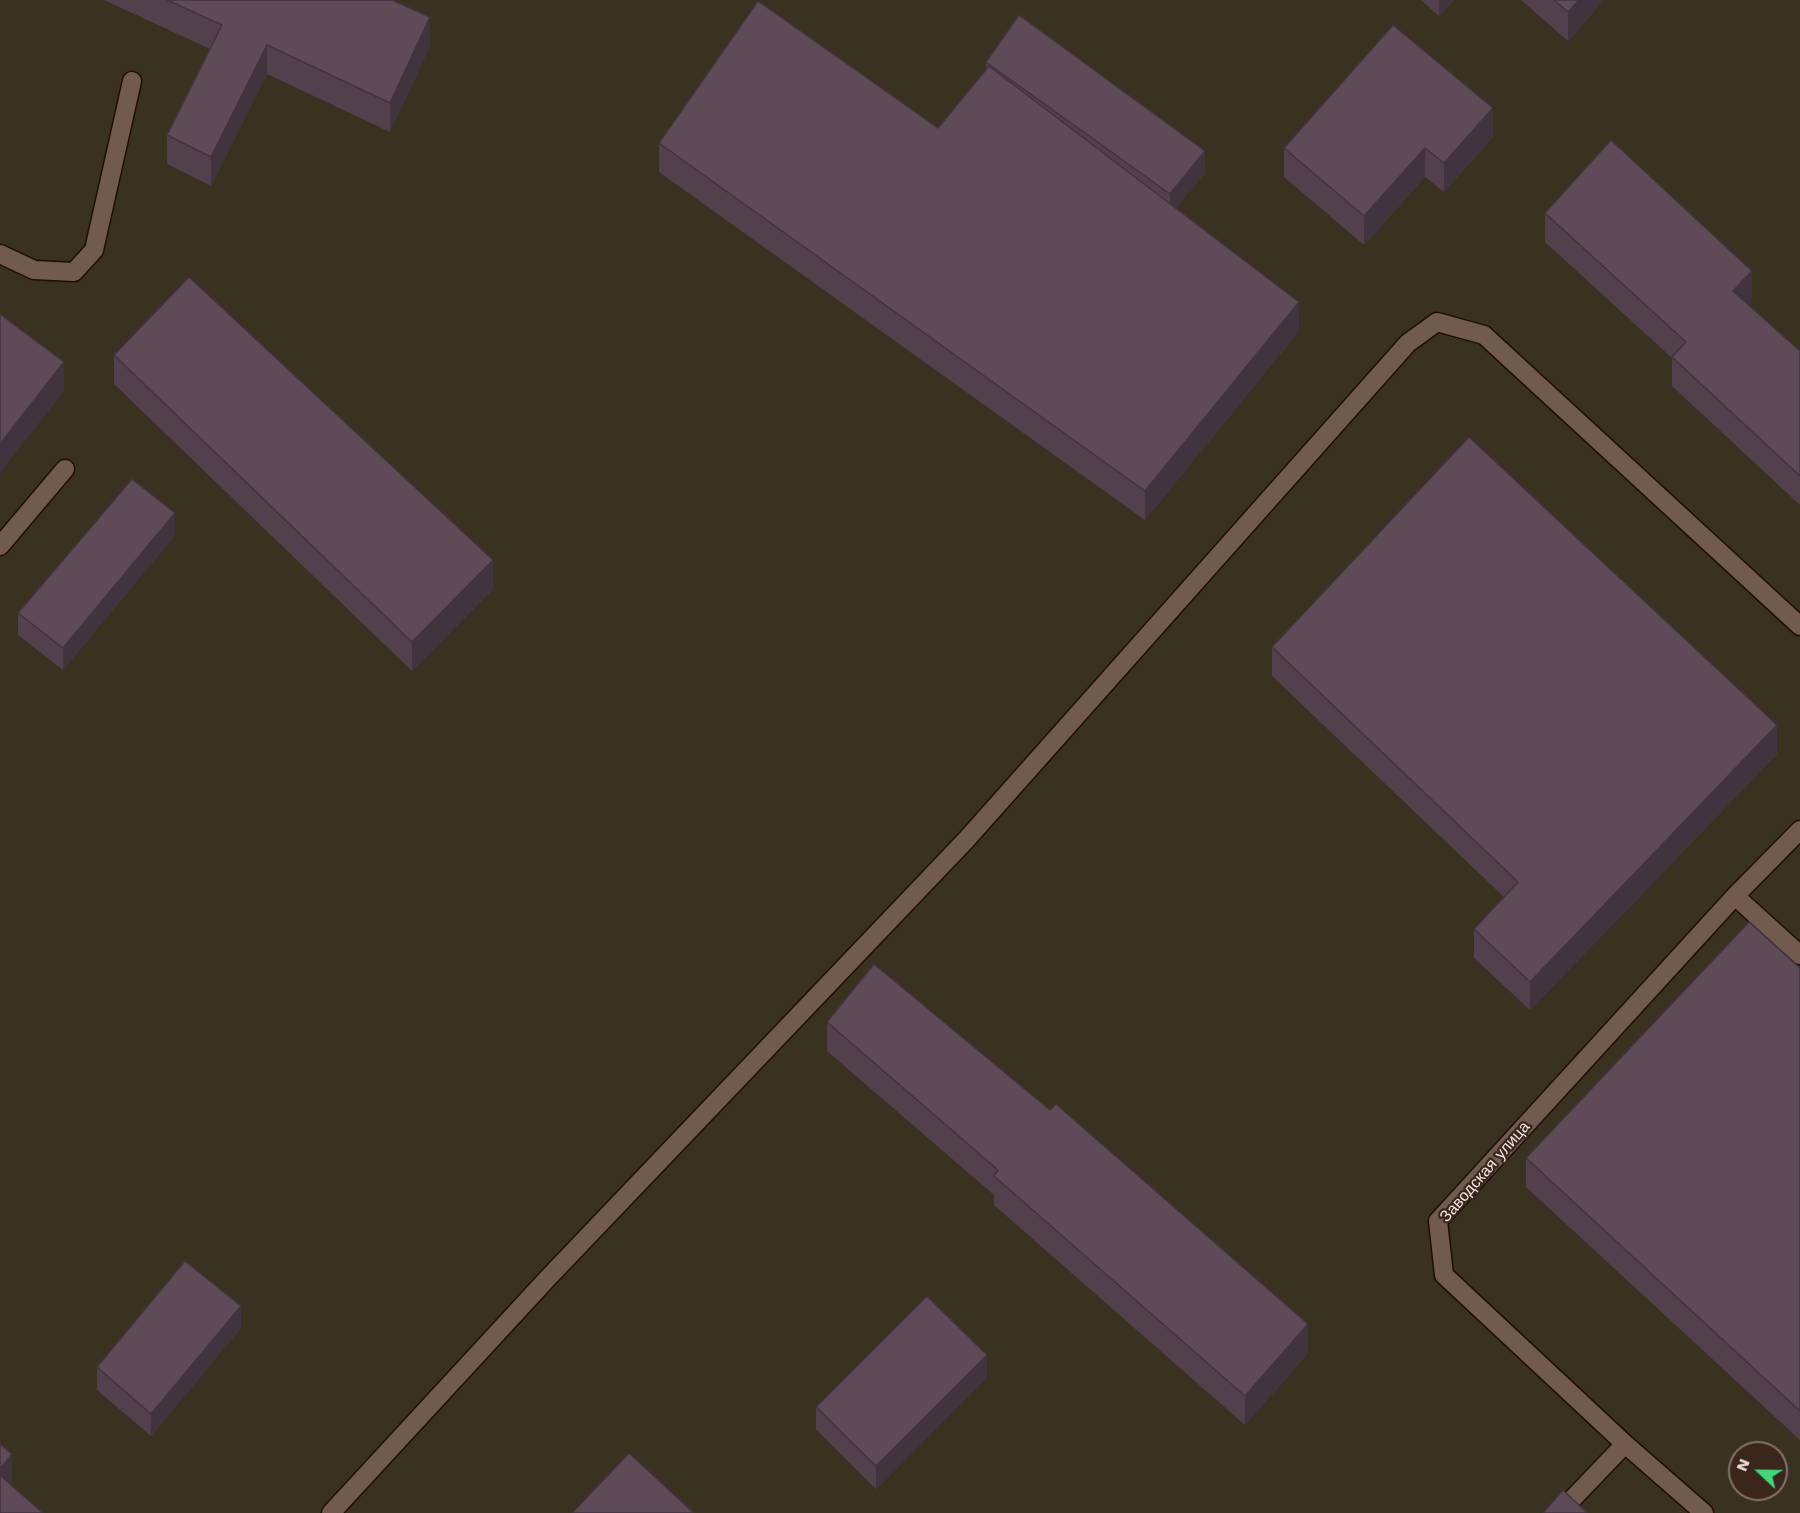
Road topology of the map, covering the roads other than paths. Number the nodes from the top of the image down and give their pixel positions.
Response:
1 (132, 81) dead end
2 (0, 254) edge
3 (65, 469) dead end
4 (0, 546) edge
5 (1800, 626) edge
6 (1800, 830) edge
7 (1735, 896) junction
8 (1800, 955) edge
9 (1625, 1444) junction
10 (331, 1513) edge
11 (1559, 1513) edge
12 (1704, 1513) edge

1 - 2 street
3 - 4 street
5 - 10 street
6 - 7 street, Заводская улица
7 - 8 street
7 - 9 street, Заводская улица
9 - 11 street
9 - 12 street, Заводская улица

